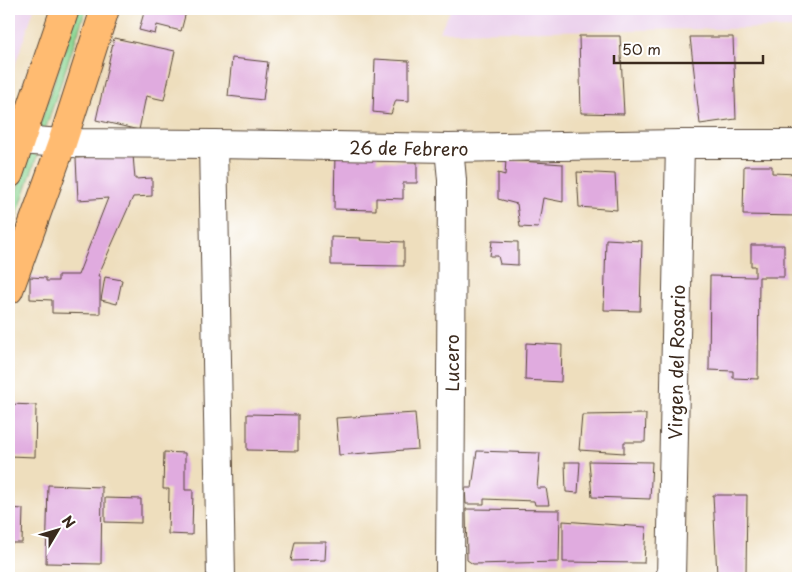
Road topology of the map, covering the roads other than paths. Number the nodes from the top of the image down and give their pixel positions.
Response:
1 (64, 9) edge
2 (105, 9) edge
3 (20, 140) junction
4 (62, 143) junction
5 (213, 144) junction
6 (680, 144) junction
7 (798, 144) edge
8 (449, 148) junction
9 (9, 174) edge
10 (9, 290) edge
11 (221, 578) edge
12 (450, 578) edge
13 (671, 578) edge

1 - 3 highway
2 - 4 highway
3 - 4 street, 26 de Febrero
3 - 9 highway
4 - 5 street, 26 de Febrero
4 - 10 highway
5 - 8 street, 26 de Febrero
5 - 11 street
6 - 7 street, 26 de Febrero
6 - 8 street, 26 de Febrero
6 - 13 street, Virgen del Rosario
8 - 12 street, Lucero

